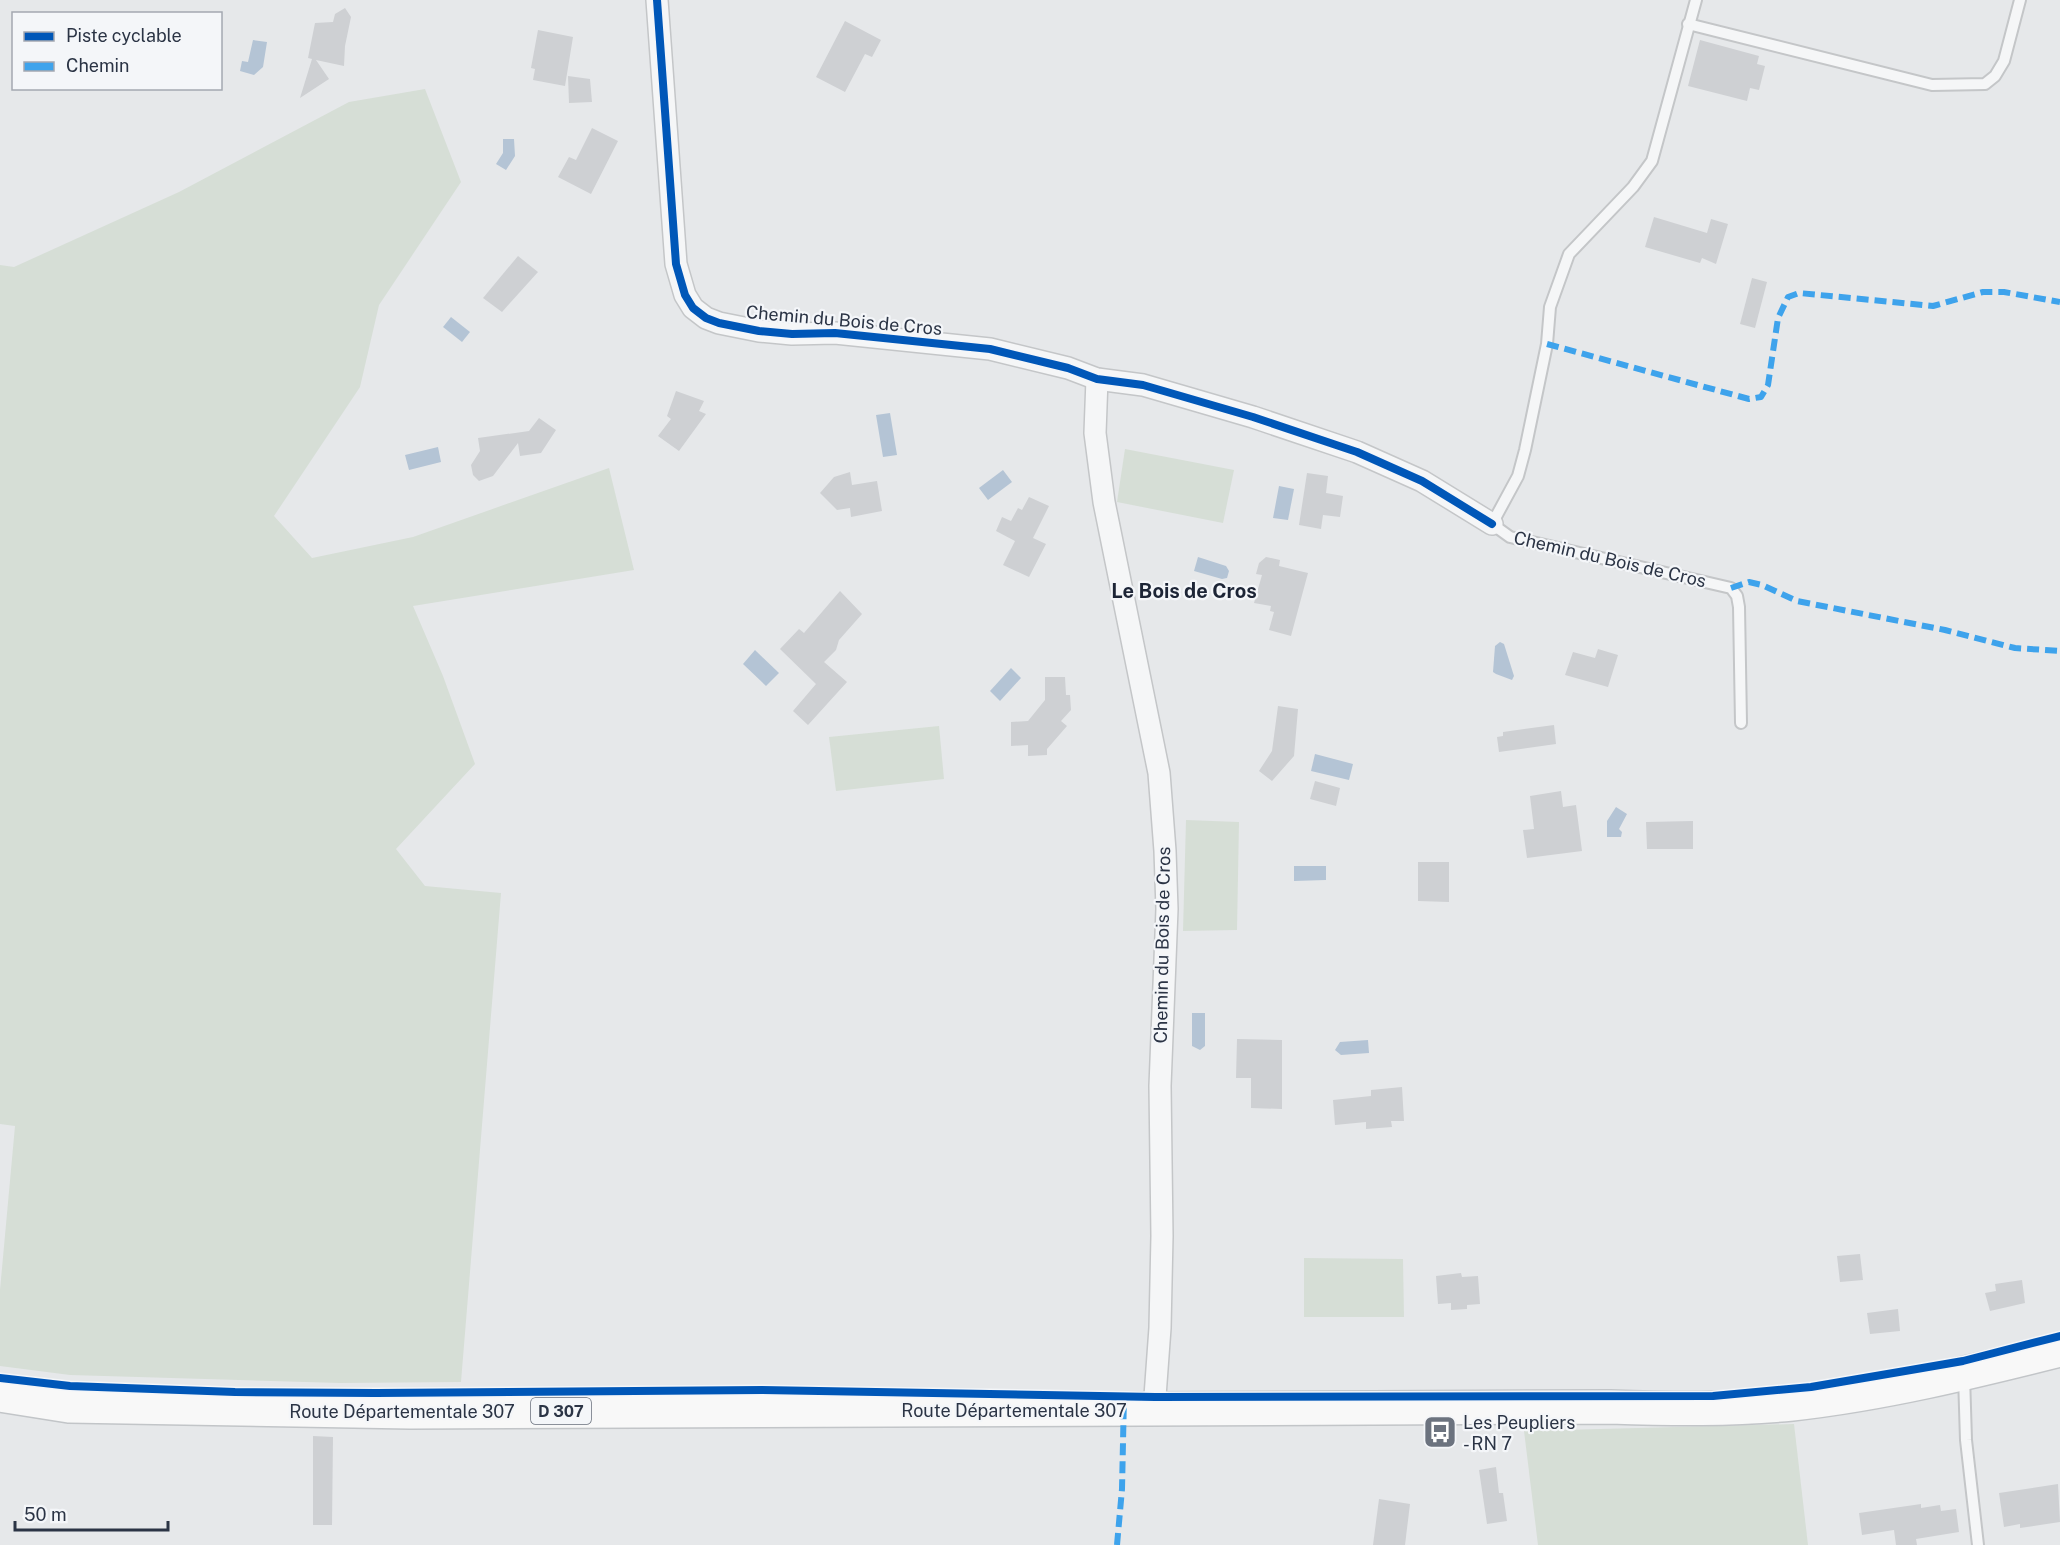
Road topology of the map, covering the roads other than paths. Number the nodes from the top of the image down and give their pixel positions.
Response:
1 (657, 0) edge
2 (1696, 0) edge
3 (2020, 0) edge
4 (1688, 24) junction
5 (1097, 379) junction
6 (1492, 524) junction
7 (1741, 723) dead end
8 (2060, 1350) edge
9 (1964, 1367) junction
10 (0, 1395) edge
11 (1154, 1410) junction
12 (1978, 1545) edge

1 - 5 street, Chemin du Bois de Cros
2 - 4 lane
3 - 4 lane
4 - 6 lane
5 - 6 street, Chemin du Bois de Cros
5 - 11 street, Chemin du Bois de Cros
6 - 7 lane, Chemin du Bois de Cros
8 - 9 main road, Route Départementale 307 / D 307
9 - 11 main road, Route Départementale 307 / D 307
9 - 12 lane
10 - 11 main road, Route Départementale 307 / D 307

